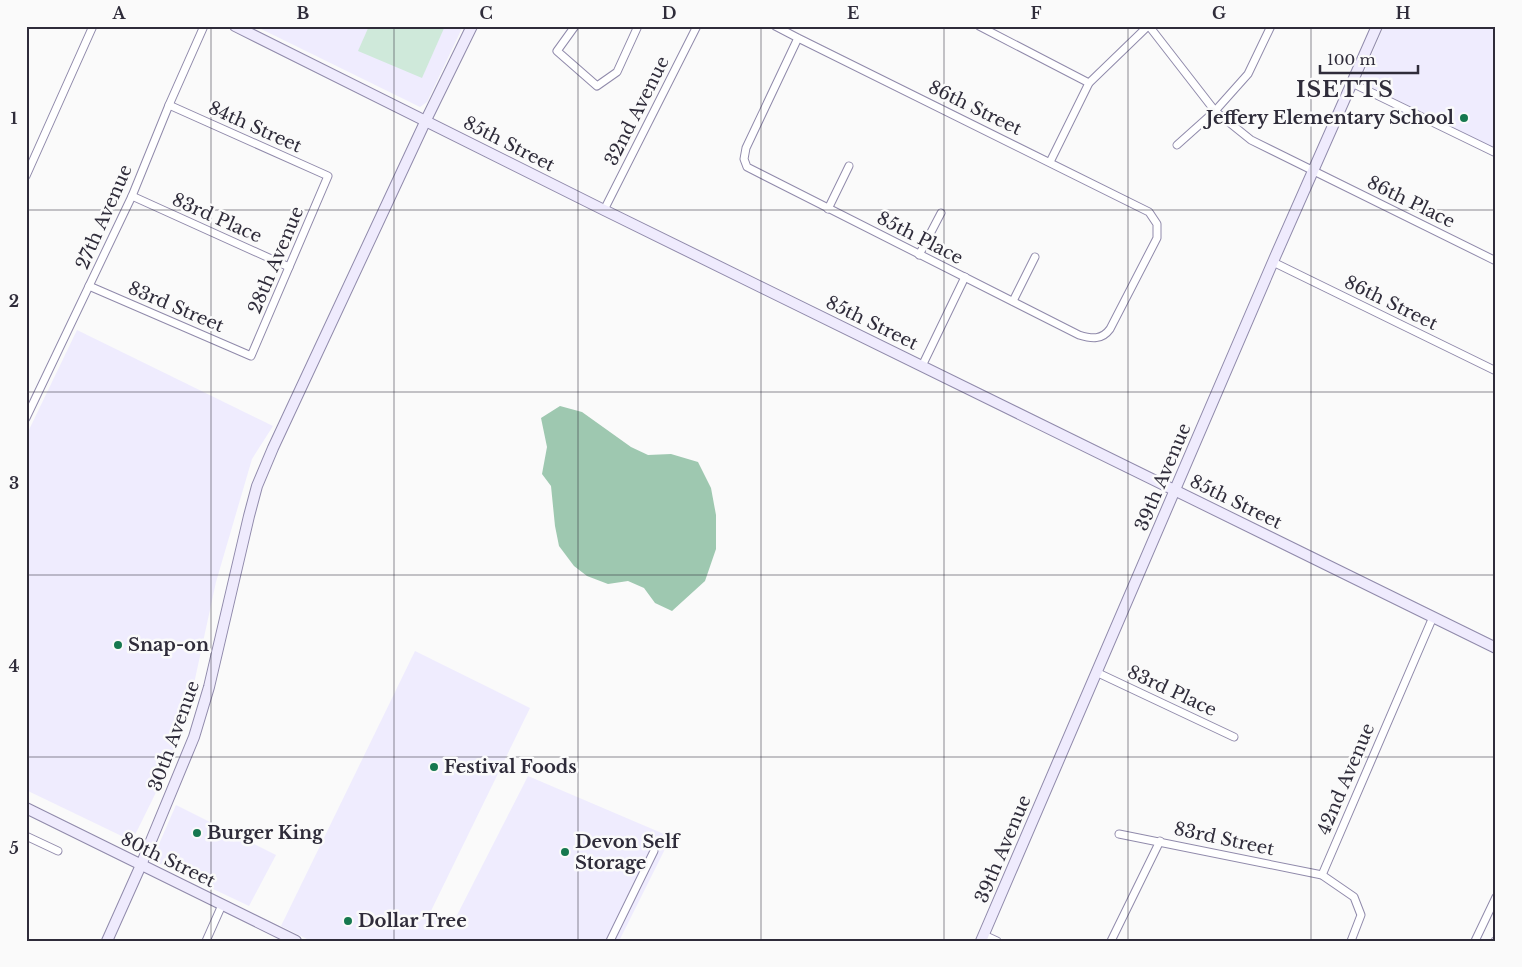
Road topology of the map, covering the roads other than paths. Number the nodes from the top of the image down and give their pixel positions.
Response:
1 (93, 26) edge
2 (204, 26) edge
3 (235, 26) edge
4 (472, 26) edge
5 (575, 26) edge
6 (638, 26) edge
7 (697, 26) edge
8 (775, 26) edge
9 (979, 26) edge
10 (1149, 26) edge
11 (1271, 26) edge
12 (1377, 26) edge
13 (798, 38) junction
14 (1088, 83) junction
15 (1352, 83) junction
16 (169, 105) junction
17 (1215, 111) junction
18 (426, 120) junction
19 (1177, 145) dead end
20 (1496, 152) edge
21 (1050, 162) junction
22 (849, 166) dead end
23 (1313, 171) junction
24 (26, 176) edge
25 (328, 176) joint
26 (132, 196) junction
27 (828, 209) junction
28 (604, 210) junction
29 (941, 213) dead end
30 (920, 255) junction
31 (1035, 257) dead end
32 (1496, 261) edge
33 (1274, 262) junction
34 (289, 267) junction
35 (965, 278) junction
36 (89, 286) junction
37 (1013, 301) junction
38 (1099, 338) joint
39 (251, 356) joint
40 (922, 366) junction
41 (1496, 371) edge
42 (26, 418) edge
43 (1175, 490) junction
44 (1433, 617) junction
45 (1496, 648) edge
46 (1096, 672) junction
47 (1234, 737) dead end
48 (26, 808) edge
49 (1119, 834) dead end
50 (28, 836) edge
51 (1160, 841) junction
52 (58, 851) dead end
53 (654, 851) dead end
54 (141, 865) junction
55 (1322, 875) junction
56 (1496, 897) edge
57 (222, 905) junction
58 (983, 938) edge
59 (106, 941) edge
60 (206, 941) edge
61 (296, 941) edge
62 (610, 941) edge
63 (997, 941) edge
64 (1111, 941) edge
65 (1351, 941) edge
66 (1474, 941) edge

1 - 24 street
2 - 16 street, 27th Avenue
3 - 18 street, 85th Street
4 - 18 street, 30th Avenue
5 - 6 street
7 - 28 street, 32nd Avenue
8 - 13 street, 86th Street
9 - 14 street
10 - 14 street
10 - 17 street, 86th Place
11 - 17 street
12 - 15 street, 39th Avenue
13 - 21 street, 86th Street
13 - 27 street, 85th Place
14 - 21 street
15 - 20 street
15 - 23 street, 39th Avenue
16 - 25 street, 84th Street
16 - 26 street, 27th Avenue
17 - 19 street
17 - 23 street, 86th Place
18 - 28 street, 85th Street
18 - 54 street, 30th Avenue
21 - 38 street, 86th Street
22 - 27 street
23 - 32 street, 86th Place
23 - 33 street, 39th Avenue
25 - 34 street, 28th Avenue
26 - 34 street, 83rd Place
26 - 36 street, 27th Avenue
27 - 30 street, 85th Place
28 - 40 street, 85th Street
29 - 30 street
30 - 35 street, 85th Place
31 - 37 street
33 - 41 street, 86th Street
33 - 43 street, 39th Avenue
34 - 39 street, 28th Avenue
35 - 37 street, 85th Place
35 - 40 street
36 - 39 street, 83rd Street
36 - 42 street, 27th Avenue
37 - 38 street, 85th Place
40 - 43 street, 85th Street
43 - 44 street, 85th Street
43 - 46 street, 39th Avenue
44 - 45 street, 85th Street
44 - 55 street, 42nd Avenue
46 - 47 street, 83rd Place
46 - 58 street, 39th Avenue
48 - 54 street, 80th Street
49 - 51 street, 83rd Street
50 - 52 street
51 - 55 street, 83rd Street
51 - 64 street
53 - 62 street
54 - 57 street, 80th Street
54 - 59 street, 30th Avenue
55 - 65 street
56 - 66 street
57 - 60 street
57 - 61 street, 80th Street
58 - 63 street

